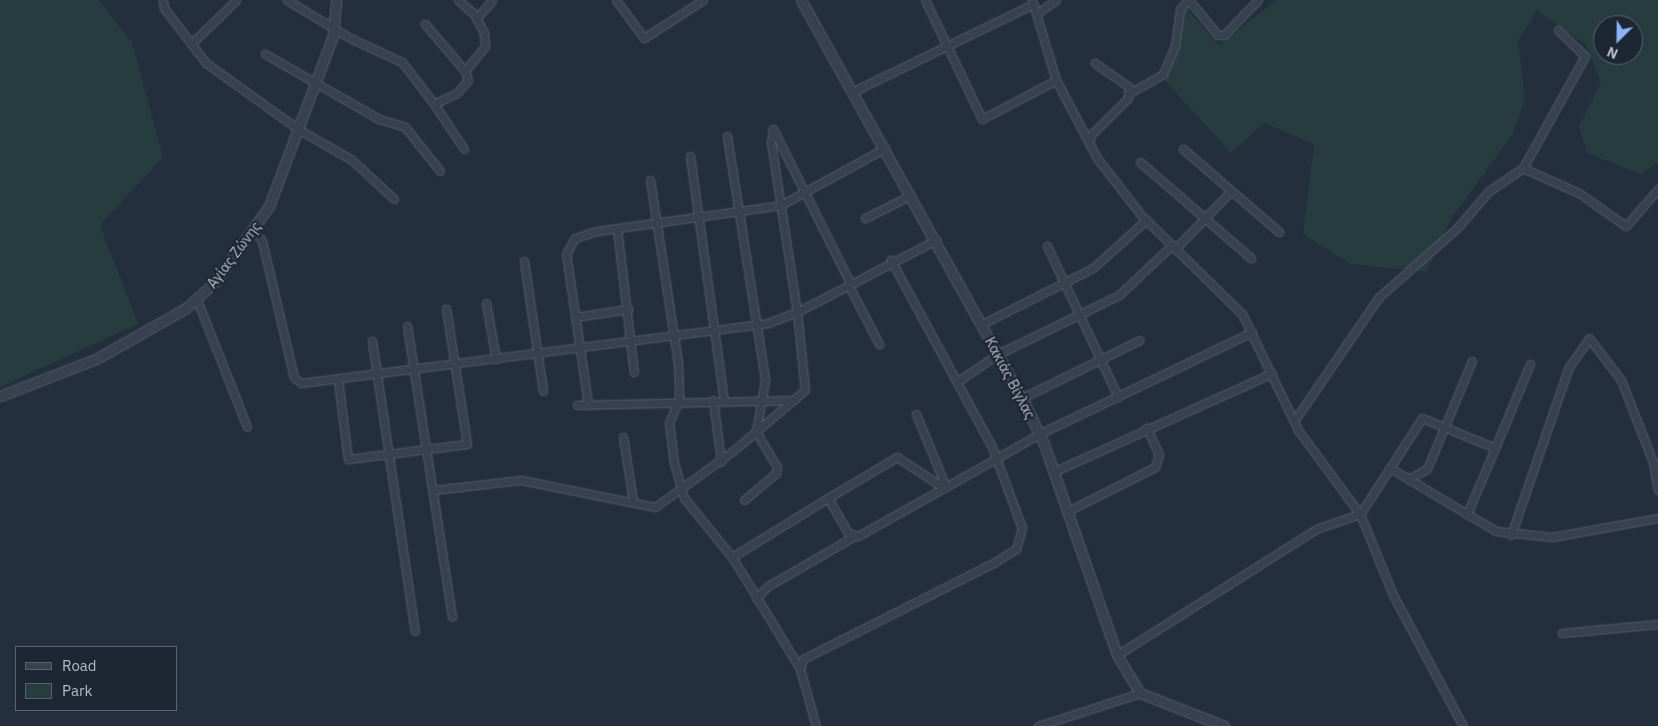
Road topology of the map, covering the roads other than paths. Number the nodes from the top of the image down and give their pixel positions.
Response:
1 (164, 0) edge
2 (236, 0) edge
3 (286, 0) edge
4 (336, 0) edge
5 (458, 0) edge
6 (492, 0) edge
7 (616, 0) edge
8 (703, 0) edge
9 (801, 0) edge
10 (925, 0) edge
11 (1056, 0) edge
12 (1189, 0) edge
13 (1258, 0) edge
14 (295, 2) edge
15 (1032, 2) edge
16 (1036, 14) junction
17 (477, 18) junction
18 (425, 24) dead end
19 (335, 29) junction
20 (1558, 30) dead end
21 (946, 43) junction
22 (191, 44) junction
23 (265, 54) dead end
24 (1095, 63) dead end
25 (465, 71) junction
26 (1056, 80) junction
27 (316, 83) junction
28 (854, 90) junction
29 (1128, 94) junction
30 (434, 104) junction
31 (298, 129) junction
32 (727, 136) dead end
33 (1089, 142) junction
34 (884, 148) junction
35 (464, 149) dead end
36 (1183, 149) dead end
37 (690, 156) dead end
38 (1140, 162) dead end
39 (1523, 168) junction
40 (440, 171) dead end
41 (650, 180) dead end
42 (1658, 189) edge
43 (803, 192) junction
44 (1230, 192) junction
45 (911, 195) junction
46 (394, 199) dead end
47 (781, 205) junction
48 (739, 211) junction
49 (698, 216) junction
50 (1202, 217) junction
51 (865, 218) dead end
52 (1146, 220) junction
53 (656, 222) junction
54 (617, 228) junction
55 (254, 231) junction
56 (1279, 232) dead end
57 (936, 240) junction
58 (1047, 246) dead end
59 (1173, 247) junction
60 (1251, 258) dead end
61 (891, 260) junction
62 (524, 261) dead end
63 (1065, 282) junction
64 (849, 283) junction
65 (197, 300) junction
66 (486, 303) dead end
67 (446, 309) dead end
68 (628, 309) junction
69 (797, 312) junction
70 (1080, 314) junction
71 (575, 317) junction
72 (982, 324) junction
73 (754, 325) junction
74 (407, 326) dead end
75 (714, 330) junction
76 (1252, 332) junction
77 (673, 334) junction
78 (631, 339) junction
79 (1140, 340) dead end
80 (372, 341) dead end
81 (879, 344) dead end
82 (578, 348) junction
83 (538, 353) junction
84 (998, 354) junction
85 (496, 358) junction
86 (1100, 359) junction
87 (1472, 362) dead end
88 (456, 364) junction
89 (1530, 364) dead end
90 (414, 370) junction
91 (634, 372) dead end
92 (1272, 373) junction
93 (376, 375) junction
94 (338, 380) junction
95 (958, 382) junction
96 (543, 390) dead end
97 (0, 396) edge
98 (1118, 397) junction
99 (1022, 398) junction
100 (679, 400) junction
101 (713, 400) junction
102 (724, 400) junction
103 (764, 400) junction
104 (794, 400) junction
105 (588, 404) junction
106 (577, 405) dead end
107 (916, 414) dead end
108 (1294, 421) junction
109 (247, 427) dead end
110 (1147, 428) junction
111 (1445, 428) junction
112 (756, 432) junction
113 (1039, 434) junction
114 (623, 437) dead end
115 (1495, 448) junction
116 (426, 450) junction
117 (388, 454) junction
118 (997, 458) junction
119 (721, 460) junction
120 (1390, 468) junction
121 (1053, 472) junction
122 (1408, 479) junction
123 (945, 487) junction
124 (434, 490) junction
125 (1658, 490) edge
126 (681, 491) junction
127 (828, 498) junction
128 (744, 500) dead end
129 (633, 501) junction
130 (1066, 512) junction
131 (1360, 514) junction
132 (1467, 514) junction
133 (1658, 518) edge
134 (1511, 535) junction
135 (853, 537) junction
136 (732, 556) junction
137 (756, 598) junction
138 (452, 617) dead end
139 (1658, 624) edge
140 (415, 631) dead end
141 (1562, 633) dead end
142 (1117, 655) junction
143 (800, 667) junction
144 (1140, 693) junction
145 (816, 726) edge
146 (1038, 726) edge
147 (1224, 726) edge
148 (1462, 726) edge

1 - 22 street
2 - 22 street
3 - 14 street
4 - 19 street, Αγίας Ζώνης
5 - 17 street
6 - 17 street
7 - 8 street
9 - 28 street, Κακιάς Βίγλας
10 - 21 street
11 - 16 street
12 - 13 street
12 - 29 street
14 - 19 street
15 - 16 street
15 - 21 street
16 - 26 street
17 - 25 street
18 - 25 street
19 - 27 street, Αγίας Ζώνης
19 - 30 street
20 - 39 street
21 - 26 street
21 - 28 street
22 - 31 street
23 - 27 street
24 - 29 street
25 - 30 street
26 - 33 street
27 - 31 street, Αγίας Ζώνης
27 - 40 street
28 - 34 street, Κακιάς Βίγλας
29 - 33 street
30 - 35 street
31 - 46 street
31 - 55 street, Αγίας Ζώνης
32 - 48 street
33 - 52 street
34 - 43 street
34 - 45 street, Κακιάς Βίγλας
36 - 44 street
37 - 49 street
38 - 50 street
39 - 42 street
39 - 108 street
41 - 53 street
43 - 47 street
43 - 47 street
43 - 64 street
44 - 50 street
44 - 56 street
45 - 51 street
45 - 57 street, Κακιάς Βίγλας
47 - 48 street
47 - 69 street
48 - 49 street
48 - 73 street
49 - 53 street
49 - 75 street
50 - 59 street
50 - 60 street
52 - 59 street
52 - 63 street
53 - 54 street
53 - 77 street
54 - 68 street
54 - 71 street
55 - 65 street, Αγίας Ζώνης
55 - 94 street
57 - 61 street
57 - 72 street, Κακιάς Βίγλας
58 - 63 street
59 - 70 street
59 - 76 street
61 - 64 street
61 - 95 street
62 - 83 street
63 - 70 street
63 - 72 street
64 - 69 street
64 - 81 street
65 - 97 street, Αγίας Ζώνης
65 - 109 street
66 - 85 street
67 - 88 street
68 - 71 street
68 - 78 street
69 - 73 street
69 - 104 street
70 - 84 street
70 - 86 street
71 - 82 street
72 - 84 street, Κακιάς Βίγλας
73 - 75 street
73 - 103 street
74 - 90 street
75 - 77 street
75 - 102 street
76 - 92 street
76 - 98 street
77 - 78 street
77 - 100 street
78 - 82 street
78 - 91 street
79 - 86 street
80 - 93 street
82 - 83 street
82 - 105 street
83 - 85 street
83 - 96 street
84 - 95 street
84 - 99 street, Κακιάς Βίγλας
85 - 88 street
86 - 98 street
86 - 99 street
87 - 111 street
88 - 90 street
88 - 116 street
89 - 115 street
90 - 93 street
90 - 116 street
92 - 108 street
92 - 110 street
93 - 94 street
93 - 117 street
94 - 117 street
95 - 118 street
98 - 113 street
99 - 113 street, Κακιάς Βίγλας
100 - 101 street
100 - 105 street
100 - 126 street
101 - 102 street
101 - 119 street
102 - 103 street
103 - 104 street
103 - 112 street
104 - 112 street
105 - 106 street
107 - 123 street
108 - 131 street
110 - 121 street
110 - 130 street
111 - 115 street
111 - 120 street
111 - 122 street
112 - 119 street
112 - 128 street
113 - 118 street
113 - 121 street, Κακιάς Βίγλας
114 - 129 street
115 - 132 street
116 - 117 street
116 - 124 street
117 - 140 street
118 - 123 street
118 - 143 street
119 - 126 street
120 - 122 street
120 - 131 street
121 - 130 street, Κακιάς Βίγλας
122 - 132 street
123 - 127 street
123 - 135 street
124 - 129 street
124 - 138 street
125 - 134 street
126 - 129 street
126 - 136 street
127 - 135 street
127 - 136 street
130 - 142 street, Κακιάς Βίγλας
131 - 142 street
131 - 148 street
132 - 134 street
133 - 134 street
135 - 137 street
136 - 137 street
137 - 143 street
139 - 141 street
142 - 144 street, Κακιάς Βίγλας
143 - 145 street
144 - 146 street
144 - 147 street

